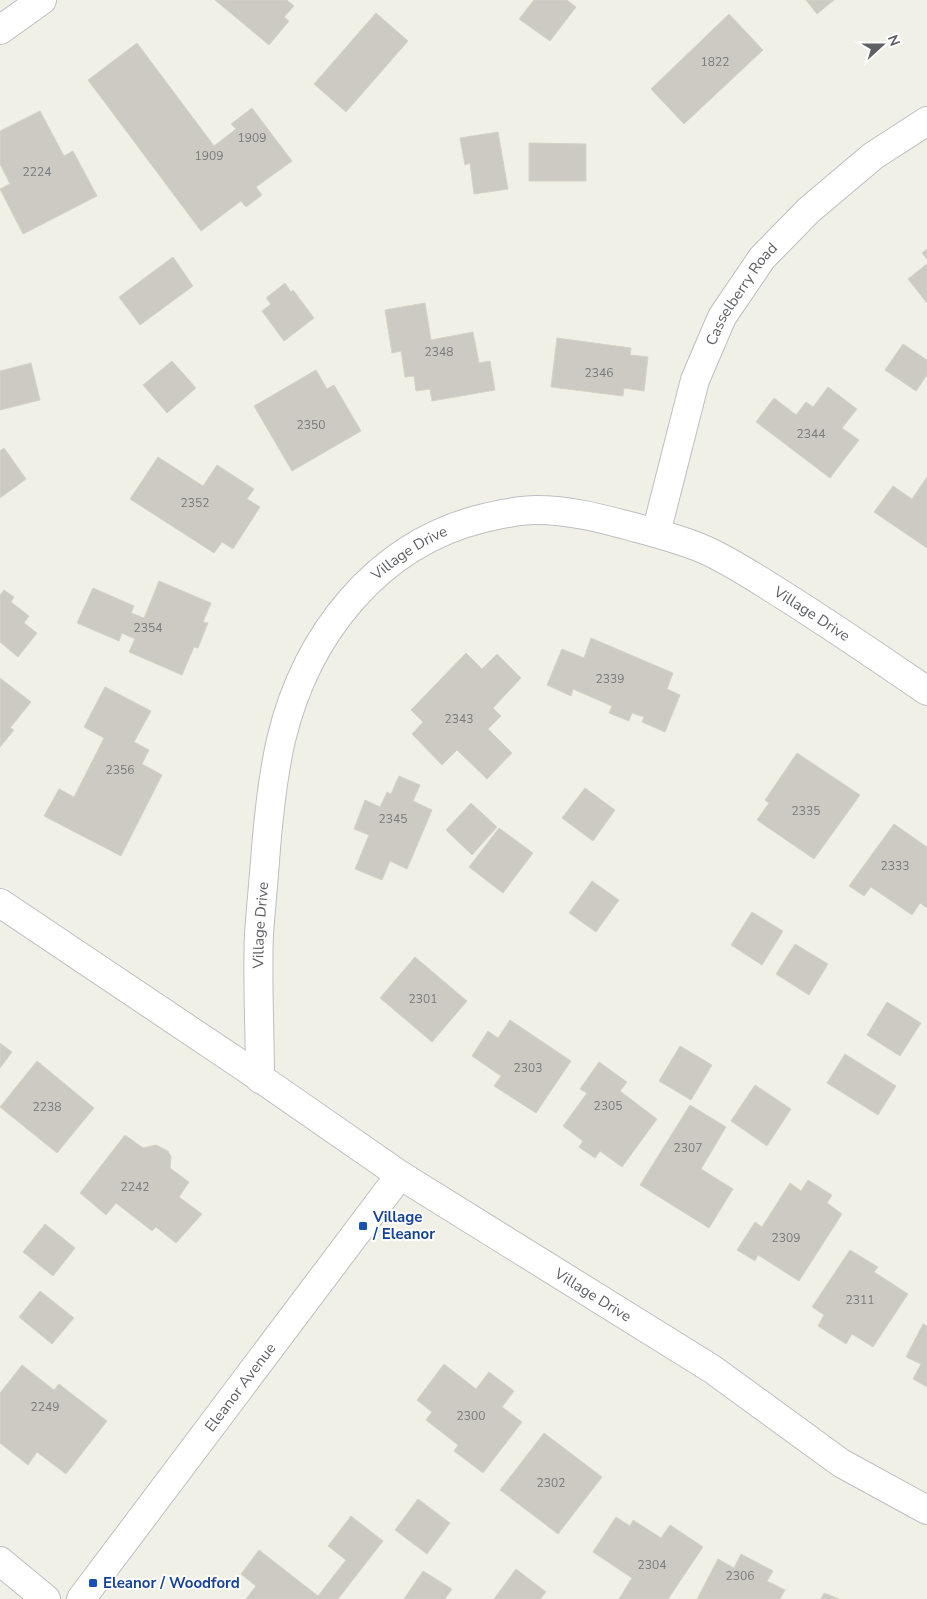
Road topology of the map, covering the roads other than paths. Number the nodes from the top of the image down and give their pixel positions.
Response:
1 (42, 0) edge
2 (0, 30) edge
3 (927, 121) edge
4 (656, 533) junction
5 (927, 691) edge
6 (0, 903) edge
7 (260, 1078) junction
8 (400, 1175) junction
9 (927, 1510) edge
10 (0, 1561) edge
11 (46, 1599) edge
12 (81, 1599) edge

1 - 2 street
3 - 4 street, Casselberry Road
4 - 5 street, Village Drive
4 - 7 street, Village Drive
6 - 7 street, Village Drive
7 - 8 street, Village Drive
8 - 9 street, Village Drive
8 - 12 street, Eleanor Avenue
10 - 11 street

